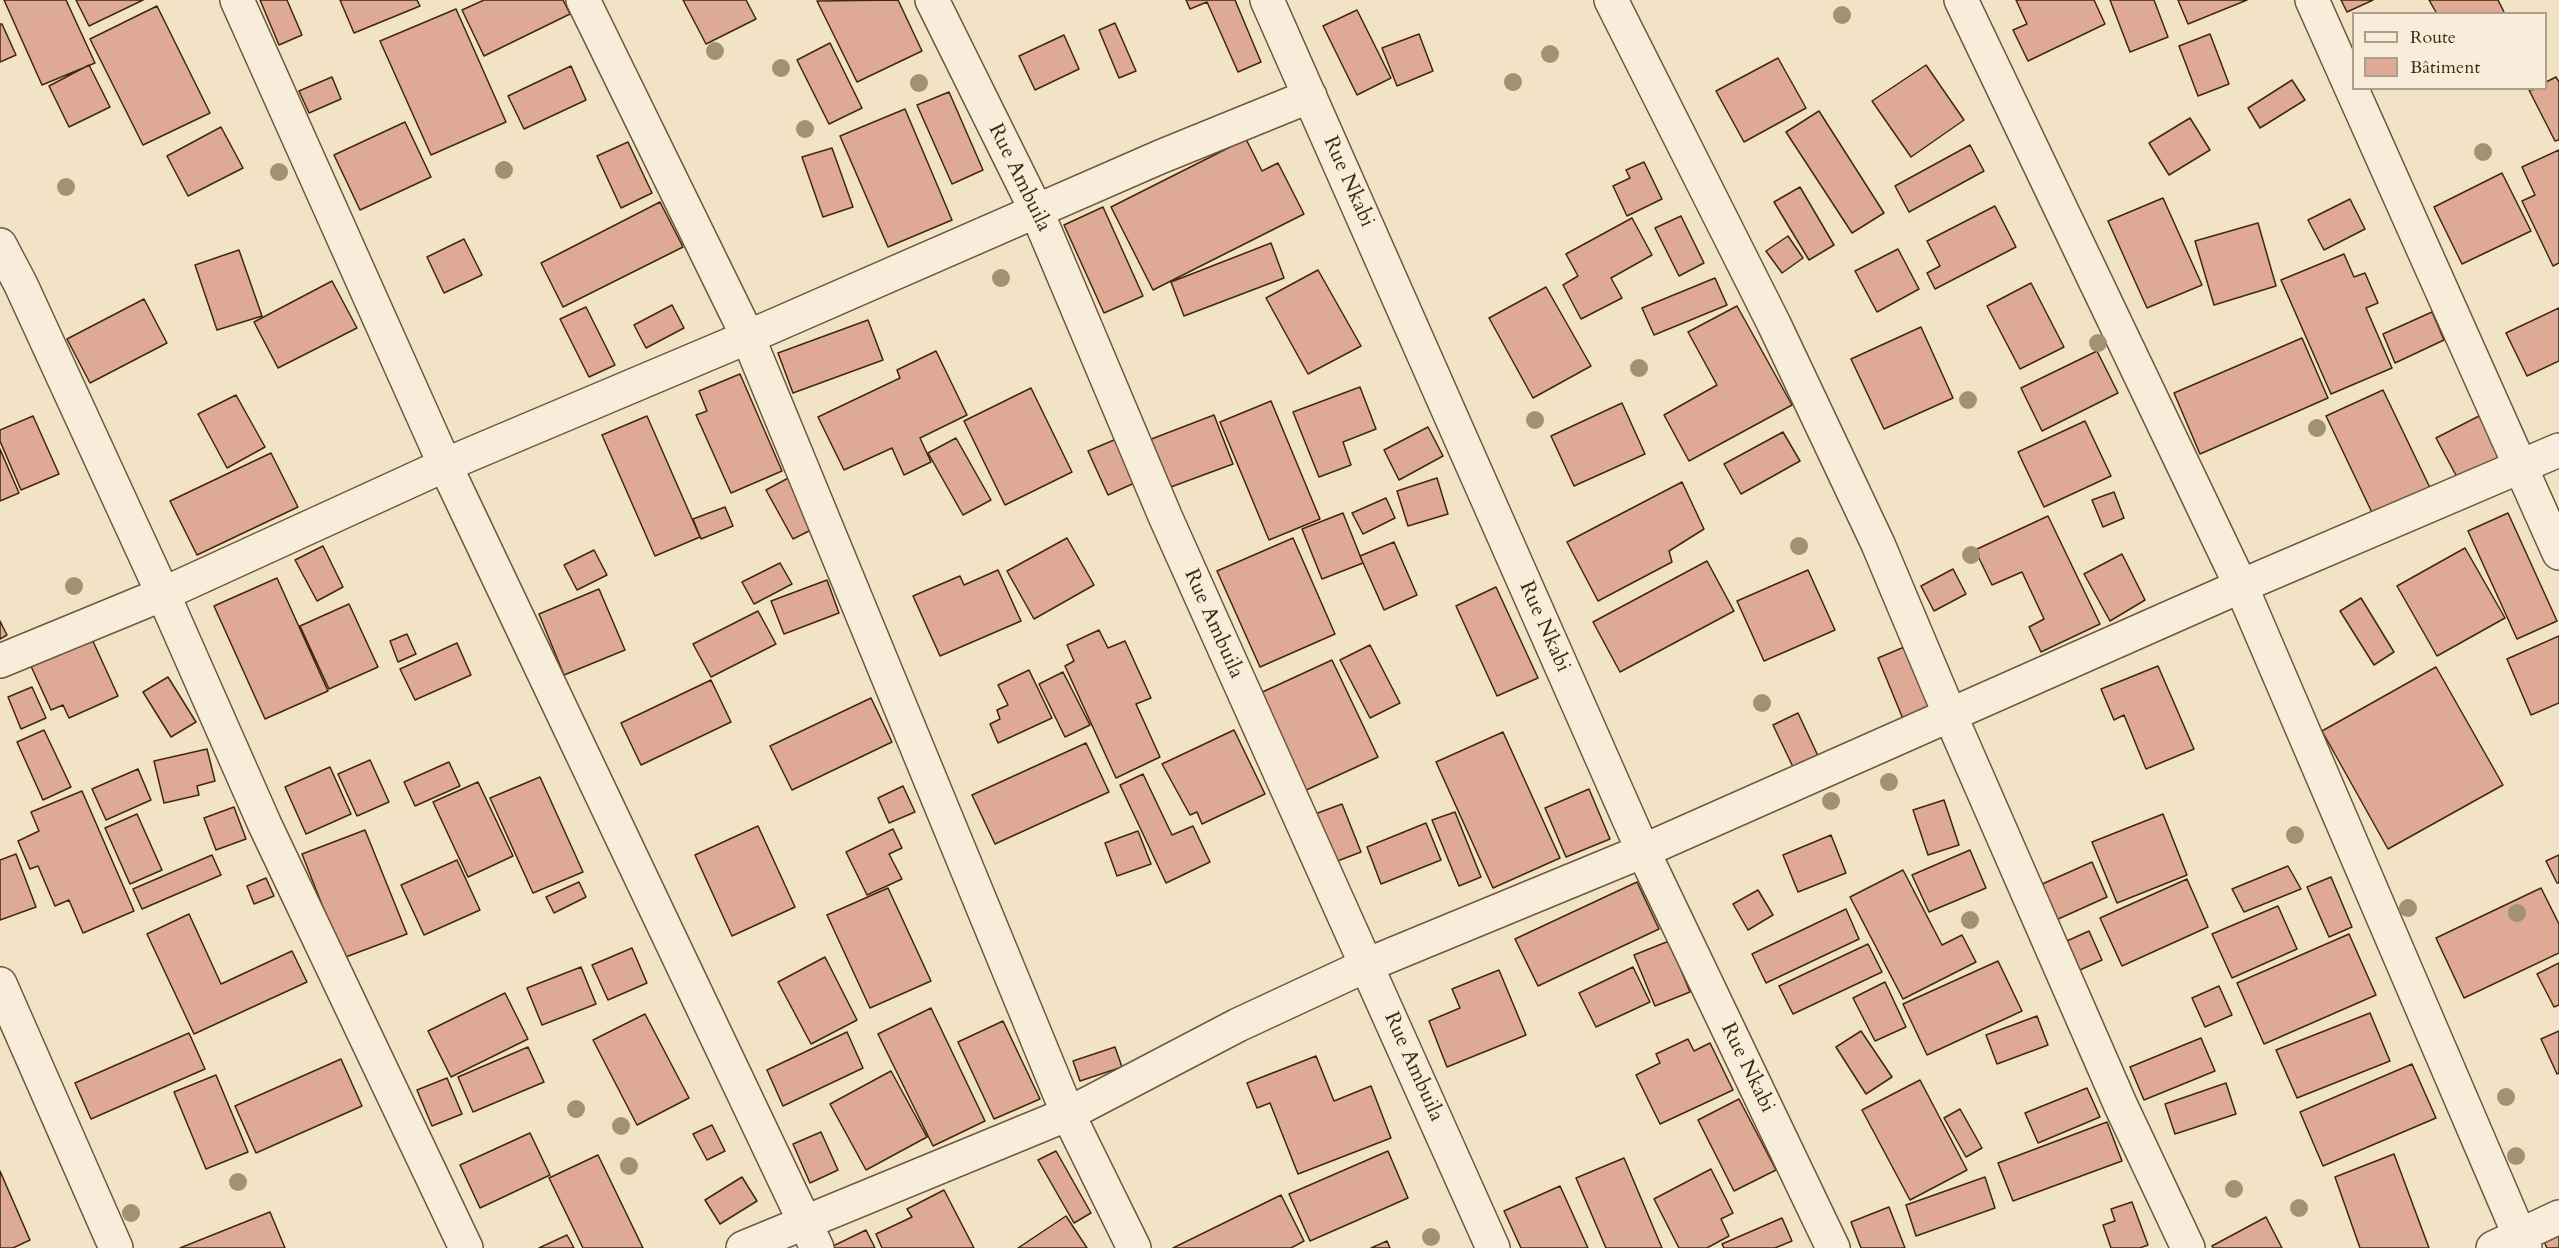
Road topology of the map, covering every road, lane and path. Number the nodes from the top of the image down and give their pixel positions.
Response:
1 (237, 0) edge
2 (583, 0) edge
3 (932, 0) edge
4 (1267, 0) edge
5 (1611, 0) edge
6 (1961, 0) edge
7 (2312, 0) edge
8 (1310, 96) junction
9 (1036, 210) junction
10 (0, 245) edge
11 (748, 337) junction
12 (2559, 450) edge
13 (445, 465) junction
14 (2519, 467) junction
15 (2559, 553) edge
16 (2241, 585) junction
17 (163, 594) junction
18 (0, 661) edge
19 (1950, 716) junction
20 (1643, 851) junction
21 (1367, 965) junction
22 (0, 984) edge
23 (1068, 1114) junction
24 (2559, 1217) edge
25 (811, 1235) edge
26 (2513, 1244) edge
27 (116, 1248) edge
28 (466, 1248) edge
29 (743, 1248) edge
30 (1134, 1248) edge
31 (1493, 1248) edge
32 (1833, 1248) edge
33 (2188, 1248) edge

1 - 13 street
2 - 11 street
3 - 9 street, Rue Ambuila
4 - 8 street, Rue Nkabi
5 - 19 street
6 - 16 street
7 - 14 street
8 - 9 street
8 - 20 street, Rue Nkabi
9 - 11 street
9 - 21 street, Rue Ambuila
10 - 17 street
11 - 13 street
11 - 23 street
12 - 14 street
13 - 17 street
13 - 25 street
14 - 15 street
14 - 16 street
16 - 19 street
16 - 26 street
17 - 18 street
17 - 28 street
19 - 20 street
19 - 33 street
20 - 21 street
20 - 32 street, Rue Nkabi
21 - 23 street
21 - 31 street, Rue Ambuila
22 - 27 street
23 - 25 street
23 - 30 street
24 - 26 street
25 - 29 street

